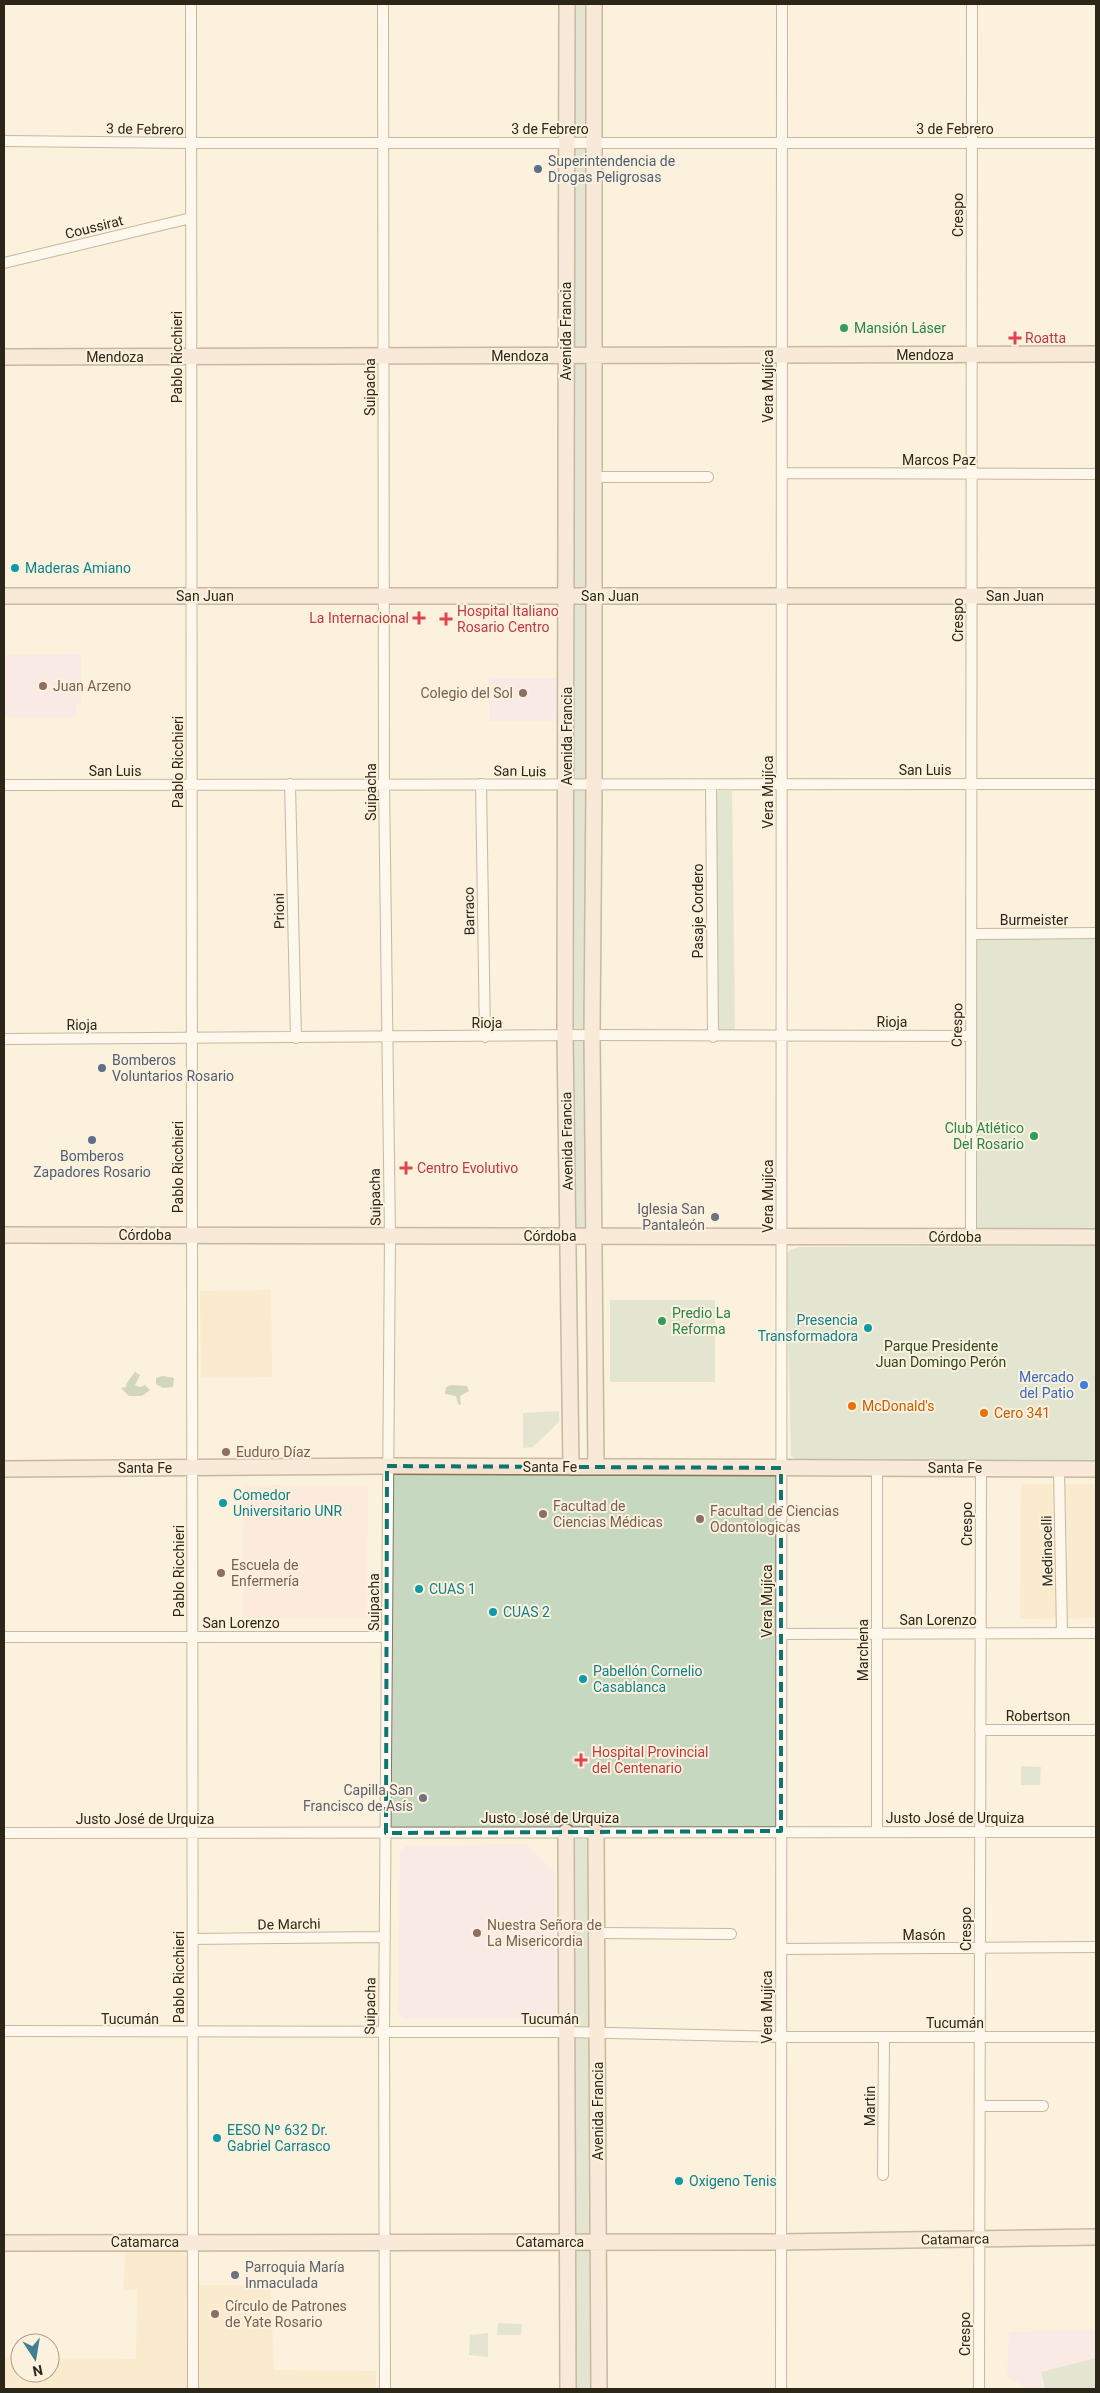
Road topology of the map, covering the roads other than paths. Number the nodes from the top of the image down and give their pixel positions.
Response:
1 (190, 4) edge
2 (383, 4) edge
3 (567, 4) edge
4 (594, 4) edge
5 (782, 4) edge
6 (972, 4) edge
7 (4, 141) edge
8 (782, 142) junction
9 (191, 143) junction
10 (383, 143) junction
11 (566, 143) junction
12 (594, 143) junction
13 (972, 143) junction
14 (1096, 143) edge
15 (191, 218) junction
16 (4, 263) edge
17 (1096, 354) edge
18 (782, 355) junction
19 (971, 355) junction
20 (191, 356) junction
21 (383, 356) junction
22 (566, 356) junction
23 (594, 356) junction
24 (4, 357) edge
25 (782, 473) junction
26 (971, 474) junction
27 (1096, 474) edge
28 (594, 477) junction
29 (708, 477) dead end
30 (4, 596) edge
31 (191, 596) junction
32 (385, 596) junction
33 (567, 596) junction
34 (594, 596) junction
35 (782, 596) junction
36 (1096, 596) edge
37 (971, 597) junction
38 (384, 783) junction
39 (192, 784) junction
40 (290, 784) junction
41 (481, 784) junction
42 (782, 784) junction
43 (971, 784) junction
44 (1096, 784) edge
45 (4, 785) edge
46 (567, 785) junction
47 (594, 785) junction
48 (711, 785) junction
49 (1096, 933) edge
50 (973, 934) junction
51 (485, 1036) junction
52 (565, 1036) junction
53 (592, 1036) junction
54 (783, 1036) junction
55 (971, 1036) junction
56 (387, 1037) junction
57 (713, 1037) junction
58 (192, 1038) junction
59 (296, 1038) junction
60 (4, 1039) edge
61 (4, 1235) edge
62 (192, 1235) junction
63 (390, 1236) junction
64 (569, 1236) junction
65 (594, 1236) junction
66 (781, 1236) junction
67 (971, 1236) junction
68 (1096, 1237) edge
69 (387, 1466) junction
70 (571, 1467) junction
71 (596, 1467) junction
72 (193, 1468) junction
73 (781, 1468) junction
74 (877, 1468) junction
75 (981, 1468) junction
76 (4, 1469) edge
77 (1059, 1469) junction
78 (1096, 1469) edge
79 (1062, 1633) junction
80 (1096, 1633) edge
81 (781, 1634) junction
82 (877, 1634) junction
83 (981, 1634) junction
84 (4, 1637) edge
85 (192, 1637) junction
86 (387, 1637) junction
87 (980, 1730) junction
88 (1096, 1730) edge
89 (781, 1831) junction
90 (566, 1832) junction
91 (596, 1832) junction
92 (878, 1832) junction
93 (980, 1832) junction
94 (1096, 1832) edge
95 (4, 1833) edge
96 (193, 1833) junction
97 (386, 1833) junction
98 (597, 1933) junction
99 (731, 1934) dead end
100 (385, 1936) junction
101 (193, 1940) junction
102 (1096, 1947) edge
103 (980, 1948) junction
104 (781, 1949) junction
105 (4, 2032) edge
106 (384, 2032) junction
107 (566, 2032) junction
108 (193, 2033) junction
109 (597, 2033) junction
110 (781, 2037) junction
111 (884, 2037) junction
112 (980, 2037) junction
113 (1096, 2037) edge
114 (980, 2106) junction
115 (1042, 2106) dead end
116 (884, 2175) dead end
117 (1096, 2237) edge
118 (979, 2238) junction
119 (193, 2242) junction
120 (384, 2242) junction
121 (567, 2242) junction
122 (598, 2242) junction
123 (781, 2242) junction
124 (4, 2243) edge
125 (193, 2389) edge
126 (385, 2389) edge
127 (568, 2389) edge
128 (599, 2389) edge
129 (781, 2389) edge
130 (979, 2389) edge

1 - 9 street, Pablo Ricchieri
2 - 10 street, Suipacha
3 - 11 main road, Avenida Francia
4 - 12 main road, Avenida Francia
5 - 8 street, Vera Mujíca
6 - 13 street, Crespo
7 - 9 street, 3 de Febrero
8 - 12 street, 3 de Febrero
8 - 13 street, 3 de Febrero
8 - 18 street, Vera Mujíca
9 - 10 street, 3 de Febrero
9 - 15 street, Pablo Ricchieri
10 - 11 street, 3 de Febrero
10 - 21 street, Suipacha
11 - 12 street, 3 de Febrero
11 - 22 main road, Avenida Francia
12 - 23 main road, Avenida Francia
13 - 14 street, 3 de Febrero
13 - 19 street, Crespo
15 - 16 street, Coussirat
15 - 20 street, Pablo Ricchieri
17 - 19 main road, Mendoza
18 - 19 main road, Mendoza
18 - 23 main road, Mendoza
18 - 25 street, Vera Mujíca
19 - 26 street, Crespo
20 - 21 main road, Mendoza
20 - 24 main road, Mendoza
20 - 31 street, Pablo Ricchieri
21 - 22 main road, Mendoza
21 - 32 street, Suipacha
22 - 23 main road, Mendoza
22 - 33 main road, Avenida Francia
23 - 28 main road, Avenida Francia
25 - 26 street, Marcos Paz
25 - 35 street, Vera Mujíca
26 - 27 street, Marcos Paz
26 - 37 street, Crespo
28 - 29 street
28 - 34 main road, Avenida Francia
30 - 31 main road, San Juan
31 - 32 main road, San Juan
31 - 39 street, Pablo Ricchieri
32 - 33 main road, San Juan
32 - 38 street, Suipacha
33 - 34 main road, San Juan
33 - 46 main road, Avenida Francia
34 - 35 main road, San Juan
34 - 47 main road, Avenida Francia
35 - 37 main road, San Juan
35 - 42 street, Vera Mujíca
36 - 37 main road, San Juan
37 - 43 street, Crespo
38 - 40 street, San Luis
38 - 41 street, San Luis
38 - 56 street, Suipacha
39 - 40 street, San Luis
39 - 45 street, San Luis
39 - 58 street, Pablo Ricchieri
40 - 59 street, Prioni
41 - 46 street, San Luis
41 - 51 street, Barraco
42 - 43 street, San Luis
42 - 48 street, San Luis
42 - 54 street, Vera Mujíca
43 - 44 street, San Luis
43 - 50 street, Crespo
46 - 47 street, San Luis
46 - 52 main road, Avenida Francia
47 - 48 street, San Luis
47 - 53 main road, Avenida Francia
48 - 57 street, Pasaje Cordero
49 - 50 street, Burmeister
50 - 55 street, Crespo
51 - 52 street, Rioja
51 - 56 street, Rioja
52 - 53 street, Rioja
52 - 64 main road, Avenida Francia
53 - 57 street, Rioja
53 - 65 main road, Avenida Francia
54 - 55 street, Rioja
54 - 57 street, Rioja
54 - 66 street, Vera Mujíca
55 - 67 street, Crespo
56 - 59 street, Rioja
56 - 63 street, Suipacha
58 - 59 street, Rioja
58 - 60 street, Rioja
58 - 62 street, Pablo Ricchieri
61 - 62 main road, Córdoba
62 - 63 main road, Córdoba
62 - 72 street, Pablo Ricchieri
63 - 64 main road, Córdoba
63 - 69 street, Suipacha
64 - 65 main road, Córdoba
64 - 70 main road, Avenida Francia
65 - 66 main road, Córdoba
65 - 71 main road, Avenida Francia
66 - 67 main road, Córdoba
66 - 73 street, Vera Mujíca
67 - 68 main road, Córdoba
69 - 70 main road, Santa Fe
69 - 72 main road, Santa Fe
69 - 86 street, Suipacha
70 - 71 main road, Santa Fe
71 - 73 main road, Santa Fe
72 - 76 main road, Santa Fe
72 - 85 street, Pablo Ricchieri
73 - 74 main road, Santa Fe
73 - 81 street, Vera Mujíca
74 - 75 main road, Santa Fe
74 - 82 street, Marchena
75 - 77 main road, Santa Fe
75 - 83 street, Crespo
77 - 78 main road, Santa Fe
77 - 79 street, Medinacelli
79 - 80 street, San Lorenzo
79 - 83 street, San Lorenzo
81 - 82 street, San Lorenzo
81 - 89 street, Vera Mujíca
82 - 83 street, San Lorenzo
82 - 92 street, Marchena
83 - 87 street, Crespo
84 - 85 street, San Lorenzo
85 - 86 street, San Lorenzo
85 - 96 street, Pablo Ricchieri
86 - 97 street, Suipacha
87 - 88 street, Robertson
87 - 93 street, Crespo
89 - 91 street, Justo José de Urquiza
89 - 92 street, Justo José de Urquiza
89 - 104 street, Vera Mujíca
90 - 91 street, Justo José de Urquiza
90 - 97 street, Justo José de Urquiza
90 - 107 main road
91 - 98 main road, Avenida Francia
92 - 93 street, Justo José de Urquiza
93 - 94 street, Justo José de Urquiza
93 - 103 street, Crespo
95 - 96 street, Justo José de Urquiza
96 - 97 street, Justo José de Urquiza
96 - 101 street, Pablo Ricchieri
97 - 100 street, Suipacha
98 - 99 street
98 - 109 main road, Avenida Francia
100 - 101 street, De Marchi
100 - 106 street, Suipacha
101 - 108 street, Pablo Ricchieri
102 - 103 street, Masón
103 - 104 street, Masón
103 - 112 street, Crespo
104 - 110 street, Vera Mujíca
105 - 108 street, Tucumán
106 - 107 street, Tucumán
106 - 108 street, Tucumán
106 - 120 street, Suipacha
107 - 109 street, Tucumán
107 - 121 main road
108 - 119 street, Pablo Ricchieri
109 - 110 street, Tucumán
109 - 122 main road, Avenida Francia
110 - 111 street, Tucumán
110 - 123 street, Vera Mujíca
111 - 112 street, Tucumán
111 - 116 street, Martin
112 - 113 street, Tucumán
112 - 114 street, Crespo
114 - 115 street
114 - 118 street, Crespo
117 - 118 main road, Catamarca
118 - 123 main road, Catamarca
118 - 130 street, Crespo
119 - 120 main road, Catamarca
119 - 124 main road, Catamarca
119 - 125 street, Pablo Ricchieri
120 - 121 main road, Catamarca
120 - 126 street, Suipacha
121 - 122 main road, Catamarca
121 - 127 main road
122 - 123 main road, Catamarca
122 - 128 main road, Avenida Francia
123 - 129 street, Vera Mujíca

